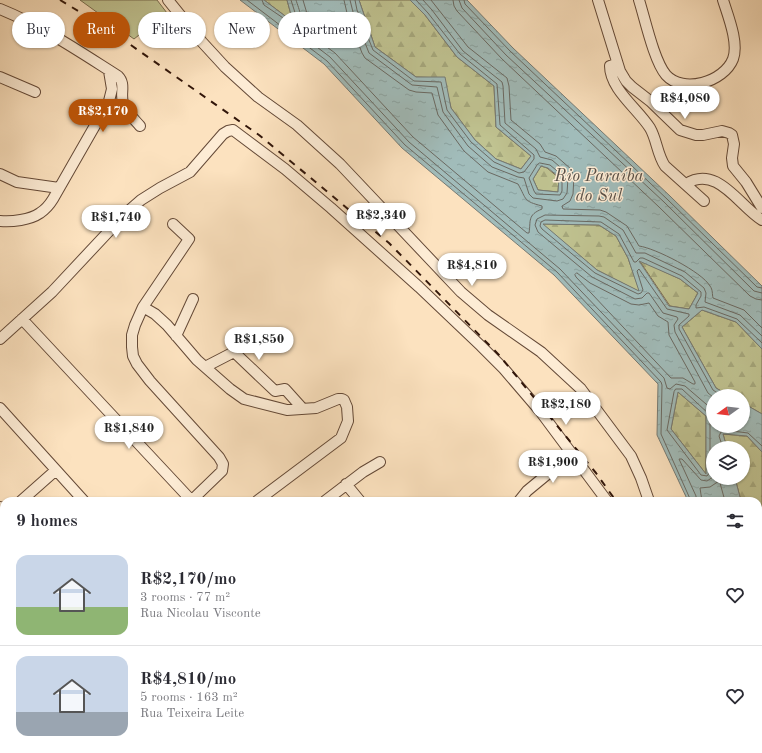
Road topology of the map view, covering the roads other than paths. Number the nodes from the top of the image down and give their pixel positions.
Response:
1 (168, 0) edge
2 (639, 0) edge
3 (723, 0) edge
4 (599, 4) edge
5 (0, 9) edge
6 (109, 71) junction
7 (620, 71) junction
8 (0, 77) edge
9 (35, 92) dead end
10 (140, 126) dead end
11 (0, 174) edge
12 (686, 184) junction
13 (59, 188) junction
14 (704, 201) dead end
15 (762, 208) edge
16 (762, 220) edge
17 (0, 221) edge
18 (173, 224) dead end
19 (193, 299) dead end
20 (143, 307) junction
21 (22, 319) junction
22 (176, 336) junction
23 (0, 339) edge
24 (205, 366) junction
25 (0, 408) edge
26 (303, 409) junction
27 (573, 453) junction
28 (380, 462) dead end
29 (56, 470) junction
30 (346, 484) junction
31 (26, 497) edge
32 (80, 497) edge
33 (187, 497) edge
34 (195, 497) edge
35 (262, 497) edge
36 (330, 497) edge
37 (357, 497) edge
38 (522, 497) edge
39 (604, 497) edge
40 (648, 497) edge

1 - 40 street
2 - 3 street
4 - 7 street
5 - 6 street
6 - 10 street
6 - 13 street
7 - 12 street
7 - 15 street
8 - 9 street
11 - 13 street
12 - 14 street
12 - 16 street
13 - 17 street
18 - 20 street
19 - 22 street
20 - 22 street
20 - 34 street
21 - 23 street
21 - 27 street
21 - 33 street
22 - 24 street
24 - 26 street
24 - 26 street
25 - 29 street
26 - 35 street
27 - 38 street
27 - 39 street
28 - 30 street
29 - 31 street
29 - 32 street
30 - 36 street
30 - 37 street

